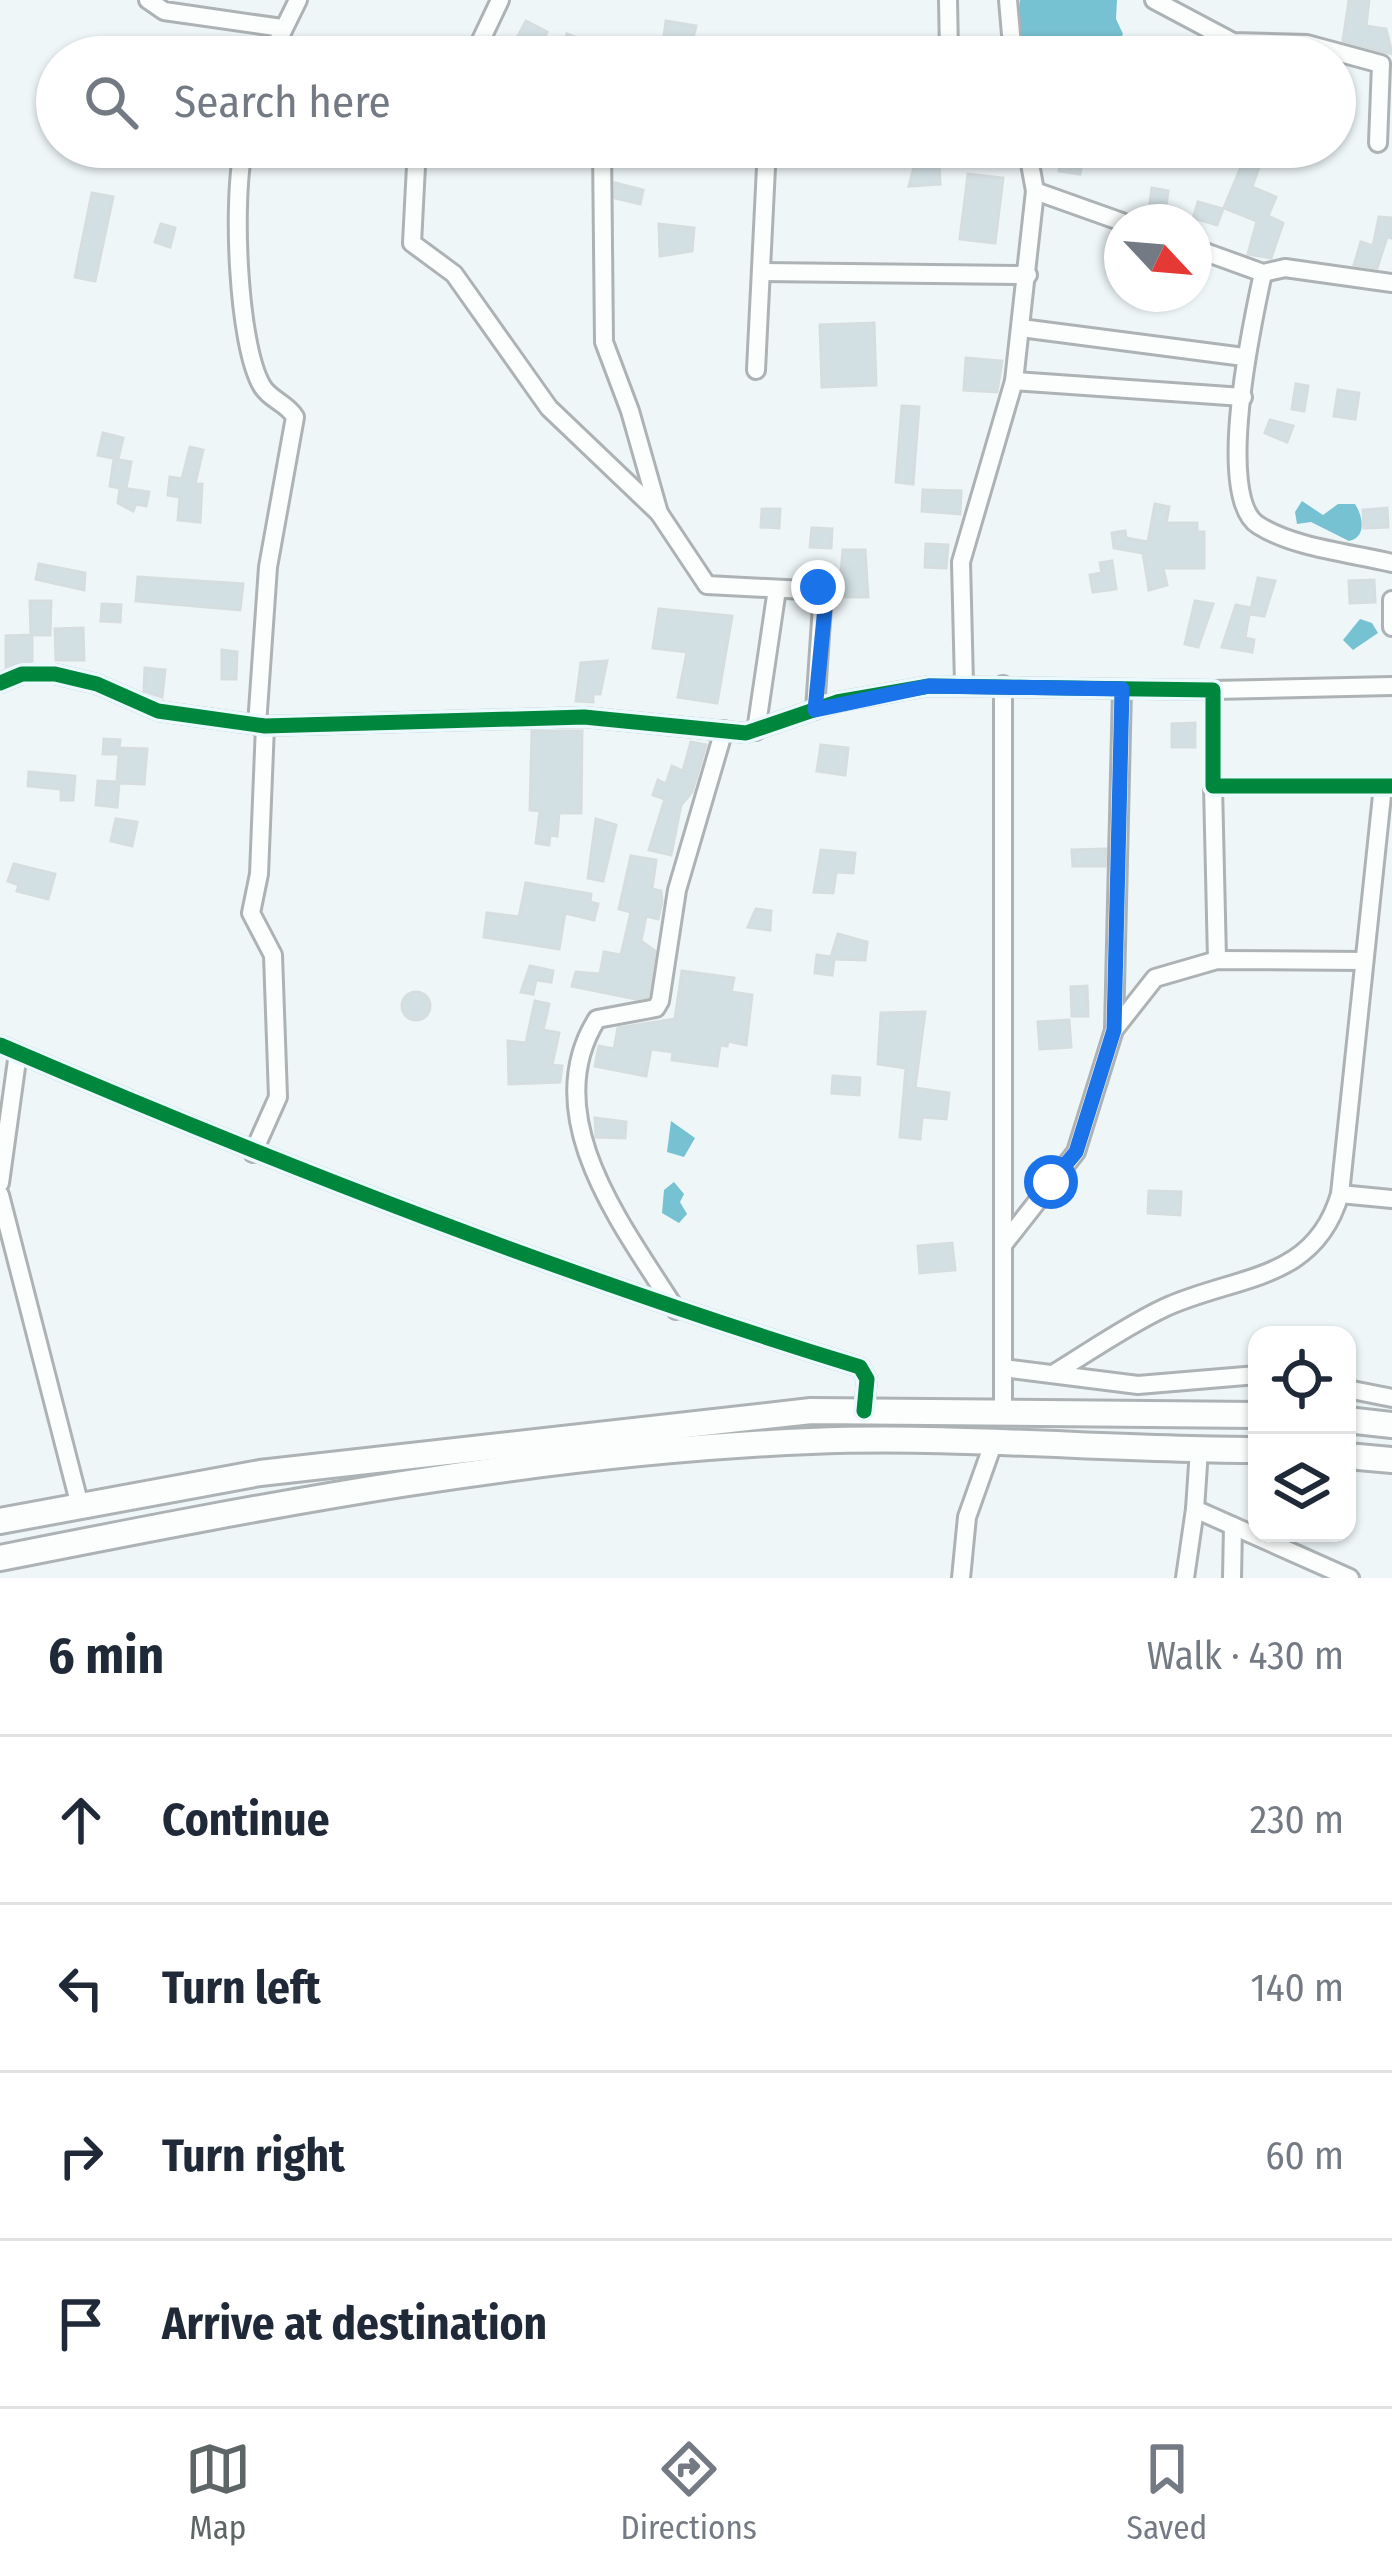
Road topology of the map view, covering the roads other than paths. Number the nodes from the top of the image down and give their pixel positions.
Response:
1 (148, 0) edge
2 (298, 0) edge
3 (500, 0) edge
4 (947, 0) edge
5 (1008, 0) edge
6 (1154, 0) edge
7 (282, 28) junction
8 (279, 36) edge
9 (482, 36) edge
10 (945, 36) edge
11 (1011, 36) edge
12 (1222, 36) edge
13 (1356, 57) edge
14 (1378, 143) dead end
15 (242, 168) edge
16 (417, 168) edge
17 (602, 168) edge
18 (766, 168) edge
19 (1031, 168) edge
20 (1035, 191) junction
21 (1104, 216) edge
22 (1212, 255) edge
23 (763, 272) junction
24 (1262, 273) junction
25 (1028, 275) junction
26 (1392, 283) edge
27 (1021, 328) junction
28 (1244, 357) junction
29 (756, 370) dead end
30 (1014, 381) junction
31 (1243, 397) junction
32 (659, 513) junction
33 (1392, 563) edge
34 (777, 589) junction
35 (1392, 600) edge
36 (1392, 627) edge
37 (0, 683) edge
38 (964, 684) junction
39 (1004, 686) junction
40 (1392, 686) edge
41 (1122, 689) junction
42 (1213, 690) junction
43 (815, 710) junction
44 (261, 725) junction
45 (724, 730) junction
46 (756, 731) junction
47 (1213, 786) junction
48 (1387, 786) edge
49 (1217, 960) junction
50 (1364, 962) junction
51 (1114, 1030) junction
52 (9, 1049) edge
53 (253, 1153) junction
54 (0, 1183) edge
55 (1340, 1194) junction
56 (0, 1195) edge
57 (1392, 1199) edge
58 (1004, 1244) junction
59 (677, 1311) junction
60 (1003, 1368) junction
61 (1053, 1374) junction
62 (1248, 1377) edge
63 (1356, 1392) edge
64 (1392, 1398) edge
65 (864, 1411) junction
66 (1004, 1411) junction
67 (1248, 1415) edge
68 (1356, 1421) edge
69 (1392, 1425) edge
70 (993, 1444) junction
71 (1199, 1450) junction
72 (1248, 1450) edge
73 (1356, 1457) edge
74 (1392, 1460) edge
75 (80, 1506) junction
76 (1195, 1509) junction
77 (0, 1521) edge
78 (1233, 1526) junction
79 (0, 1558) edge
80 (1341, 1576) edge
81 (961, 1578) edge
82 (1185, 1578) edge
83 (1232, 1578) edge

1 - 7 street
2 - 7 street
3 - 9 street
4 - 10 street
5 - 11 street
6 - 12 street
7 - 8 street
13 - 14 street
15 - 44 street
16 - 32 street
17 - 32 street
18 - 23 street
19 - 20 street
20 - 21 street
20 - 25 street
22 - 24 street
23 - 25 street
23 - 29 street
24 - 26 street
24 - 28 street
25 - 27 street
27 - 28 street
27 - 30 street
28 - 31 street
30 - 31 street
30 - 38 street
31 - 33 street
32 - 34 street
34 - 43 street
34 - 46 street
35 - 36 street
37 - 44 street
38 - 39 street
38 - 43 street
39 - 41 street
39 - 58 street
40 - 42 street
41 - 42 street
41 - 51 street
42 - 47 street
43 - 46 street
44 - 45 street
44 - 53 street
45 - 46 street
45 - 59 street
47 - 48 street
47 - 49 street
48 - 50 street
49 - 50 street
49 - 51 street
50 - 55 street
51 - 58 street
52 - 53 street
52 - 54 street
53 - 59 street
55 - 57 street
55 - 61 street
56 - 75 street
58 - 60 street
59 - 65 street
60 - 61 street
60 - 66 street
61 - 62 street
63 - 64 street
65 - 66 main road
65 - 75 main road
66 - 67 main road
68 - 69 main road
70 - 71 main road
70 - 79 main road
70 - 81 street
71 - 72 main road
71 - 76 street
73 - 74 main road
75 - 77 main road
76 - 78 street
76 - 82 street
78 - 80 street
78 - 83 street

